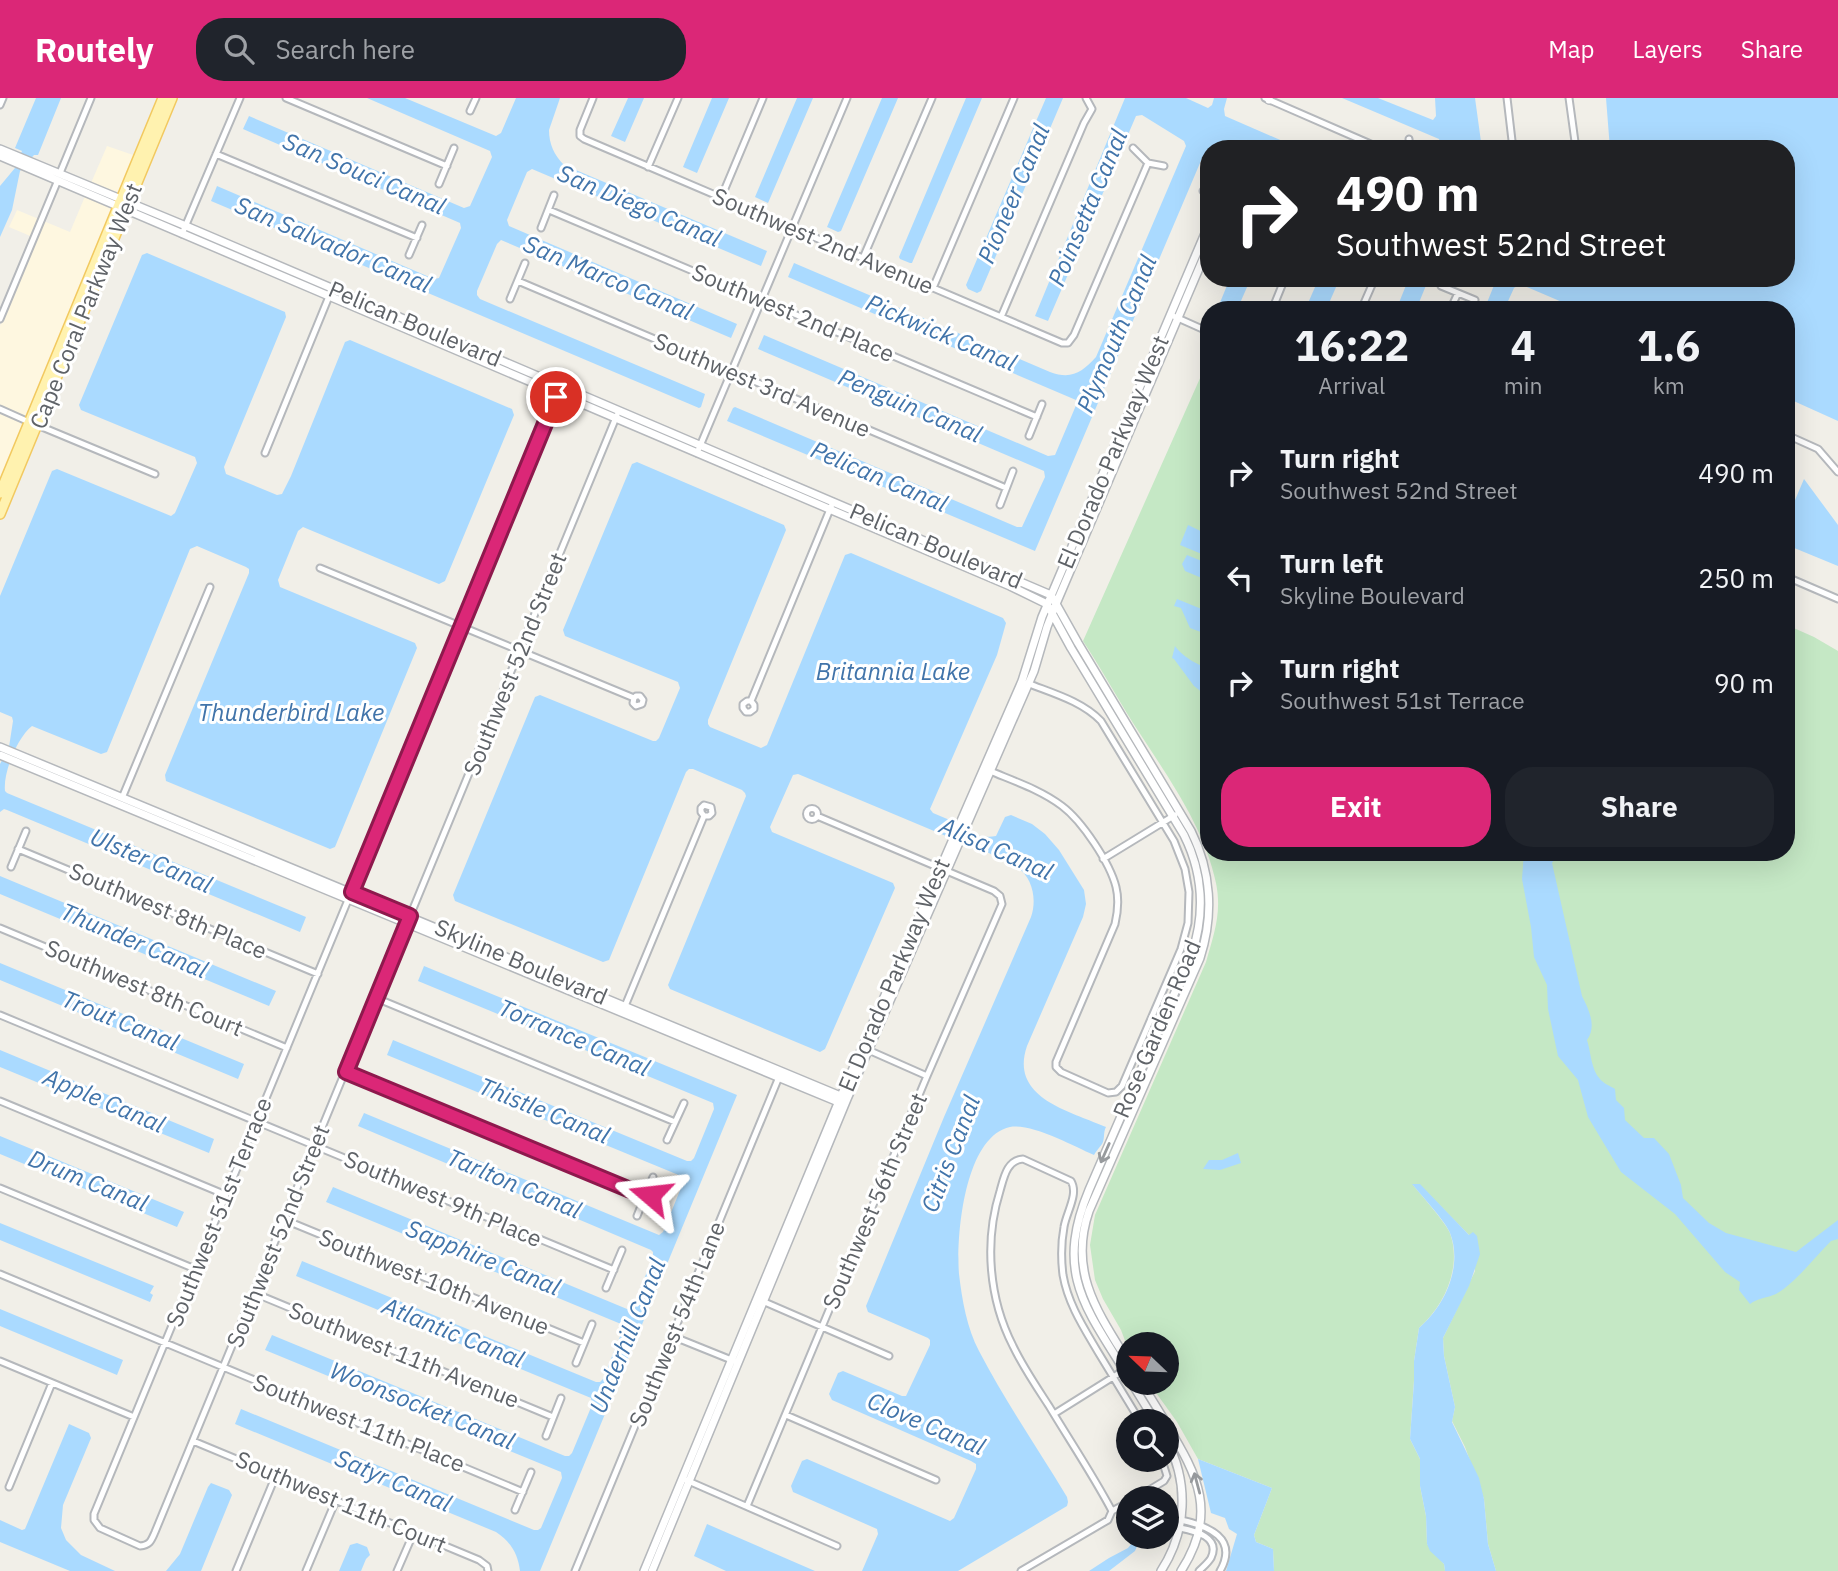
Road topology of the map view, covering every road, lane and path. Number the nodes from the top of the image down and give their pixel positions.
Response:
1 (3, 98) edge
2 (92, 98) edge
3 (163, 98) edge
4 (172, 98) edge
5 (240, 98) edge
6 (286, 98) edge
7 (476, 98) edge
8 (593, 98) edge
9 (678, 98) edge
10 (763, 98) edge
11 (847, 98) edge
12 (932, 98) edge
13 (1014, 98) edge
14 (1086, 98) edge
15 (1507, 98) edge
16 (1569, 98) edge
17 (1267, 99) edge
18 (0, 105) edge
19 (470, 111) dead end
20 (1361, 140) edge
21 (1512, 140) edge
22 (1575, 140) edge
23 (454, 148) dead end
24 (1133, 148) dead end
25 (0, 149) edge
26 (216, 153) junction
27 (0, 156) edge
28 (13, 157) junction
29 (1148, 163) junction
30 (447, 166) junction
31 (1164, 166) dead end
32 (648, 167) junction
33 (59, 176) junction
34 (439, 184) dead end
35 (554, 195) dead end
36 (721, 198) junction
37 (123, 204) junction
38 (549, 210) junction
39 (422, 225) dead end
40 (541, 228) dead end
41 (791, 229) junction
42 (184, 230) junction
43 (416, 238) junction
44 (1200, 249) edge
45 (409, 255) dead end
46 (863, 258) junction
47 (525, 263) dead end
48 (1200, 264) edge
49 (518, 281) junction
50 (1445, 287) edge
51 (933, 288) junction
52 (331, 292) junction
53 (1458, 293) junction
54 (510, 299) dead end
55 (762, 300) junction
56 (1475, 300) dead end
57 (1454, 301) edge
58 (1001, 317) junction
59 (1175, 317) junction
60 (0, 319) edge
61 (1200, 328) edge
62 (440, 339) junction
63 (731, 372) junction
64 (561, 386) junction
65 (557, 394) junction
66 (1042, 404) dead end
67 (0, 409) edge
68 (617, 415) junction
69 (1037, 417) junction
70 (34, 423) junction
71 (1029, 436) dead end
72 (1795, 440) edge
73 (699, 449) junction
74 (265, 453) dead end
75 (1013, 471) dead end
76 (1838, 472) edge
77 (155, 474) dead end
78 (1006, 488) junction
79 (0, 493) edge
80 (1000, 505) dead end
81 (831, 506) junction
82 (1093, 508) junction
83 (0, 514) edge
84 (320, 568) dead end
85 (1795, 580) edge
86 (210, 587) dead end
87 (1051, 595) junction
88 (1838, 599) edge
89 (1052, 604) junction
90 (1052, 614) junction
91 (461, 627) junction
92 (520, 651) junction
93 (1025, 682) junction
94 (634, 698) dead end
95 (751, 701) dead end
96 (2, 752) edge
97 (987, 770) junction
98 (120, 801) junction
99 (1177, 814) junction
100 (704, 816) dead end
101 (817, 816) dead end
102 (1163, 822) junction
103 (26, 831) dead end
104 (18, 849) junction
105 (1200, 852) edge
106 (1103, 859) junction
107 (1203, 861) edge
108 (11, 867) dead end
109 (944, 869) junction
110 (350, 896) junction
111 (408, 920) junction
112 (0, 928) edge
113 (318, 974) junction
114 (376, 998) junction
115 (623, 1009) junction
116 (0, 1015) edge
117 (1147, 1027) junction
118 (1162, 1033) junction
119 (287, 1048) junction
120 (865, 1049) junction
121 (346, 1072) junction
122 (780, 1074) junction
123 (927, 1076) junction
124 (843, 1100) junction
125 (0, 1101) edge
126 (684, 1102) dead end
127 (257, 1121) junction
128 (676, 1122) junction
129 (667, 1140) dead end
130 (315, 1146) junction
131 (653, 1177) dead end
132 (0, 1188) edge
133 (647, 1191) junction
134 (640, 1194) junction
135 (226, 1195) junction
136 (643, 1201) junction
137 (637, 1216) dead end
138 (285, 1220) junction
139 (622, 1250) dead end
140 (1078, 1255) junction
141 (1062, 1256) junction
142 (195, 1269) junction
143 (614, 1270) junction
144 (0, 1274) edge
145 (606, 1288) dead end
146 (254, 1293) junction
147 (760, 1300) junction
148 (592, 1324) dead end
149 (823, 1327) junction
150 (672, 1336) junction
151 (165, 1343) junction
152 (584, 1343) junction
153 (1116, 1346) edge
154 (889, 1356) dead end
155 (0, 1361) edge
156 (735, 1362) junction
157 (576, 1363) dead end
158 (223, 1368) junction
159 (1116, 1375) edge
160 (1113, 1377) junction
161 (52, 1383) junction
162 (561, 1398) dead end
163 (1133, 1409) edge
164 (1054, 1414) junction
165 (786, 1415) junction
166 (134, 1417) junction
167 (553, 1417) junction
168 (546, 1436) dead end
169 (193, 1441) junction
170 (1179, 1444) edge
171 (1179, 1470) edge
172 (531, 1472) dead end
173 (1166, 1472) edge
174 (276, 1475) junction
175 (686, 1480) junction
176 (936, 1480) dead end
177 (1157, 1486) edge
178 (9, 1487) dead end
179 (523, 1492) junction
180 (336, 1500) junction
181 (747, 1506) junction
182 (1116, 1509) edge
183 (514, 1510) dead end
184 (1112, 1511) junction
185 (1181, 1524) junction
186 (1199, 1528) junction
187 (414, 1532) junction
188 (1224, 1545) junction
189 (147, 1546) joint
190 (838, 1546) dead end
191 (1213, 1548) junction
192 (488, 1569) edge
193 (1201, 1569) edge
194 (236, 1571) edge
195 (306, 1571) edge
196 (397, 1571) edge
197 (575, 1571) edge
198 (645, 1571) edge
199 (652, 1571) edge
200 (1021, 1571) edge
201 (1161, 1571) edge
202 (1181, 1571) edge
203 (1209, 1571) edge
204 (1220, 1571) edge

1 - 18 street
2 - 33 street
3 - 37 main road, Cape Coral Parkway West
4 - 37 main road, Cape Coral Parkway West
5 - 26 street
6 - 30 street
7 - 19 street
8 - 32 street, Southwest 2nd Avenue
9 - 32 street
10 - 36 street
11 - 41 street
12 - 46 street
13 - 51 street
14 - 58 street
15 - 21 street
16 - 22 street
17 - 20 street
23 - 30 street
24 - 29 street
25 - 28 street, Pelican Boulevard
26 - 42 street
26 - 43 street
27 - 28 street, Pelican Boulevard
28 - 33 street, Pelican Boulevard
29 - 31 street
29 - 58 street, Southwest 2nd Avenue
30 - 34 street
32 - 36 street, Southwest 2nd Avenue
33 - 37 street, Pelican Boulevard
33 - 60 street
35 - 38 street
36 - 41 street, Southwest 2nd Avenue
37 - 42 street, Pelican Boulevard
37 - 70 main road, Cape Coral Parkway West
37 - 70 main road, Cape Coral Parkway West
38 - 40 street
38 - 55 street, Southwest 2nd Place
39 - 43 street
41 - 46 street, Southwest 2nd Avenue
41 - 55 street
42 - 52 street, Pelican Boulevard
43 - 45 street
44 - 59 street, El Dorado Parkway West
46 - 51 street, Southwest 2nd Avenue
47 - 49 street
48 - 59 street, El Dorado Parkway West
49 - 54 street
49 - 63 street, Southwest 3rd Avenue
50 - 53 street
51 - 58 street, Southwest 2nd Avenue
52 - 62 street, Pelican Boulevard
52 - 74 street
53 - 56 street
53 - 57 street
55 - 63 street
55 - 69 street, Southwest 2nd Place
59 - 61 street
59 - 82 street, El Dorado Parkway West
62 - 64 street, Pelican Boulevard
62 - 65 street, Pelican Boulevard
63 - 73 street
63 - 78 street, Southwest 3rd Avenue
64 - 65 street, Southwest 51st Terrace
64 - 68 street, Pelican Boulevard
65 - 68 street, Pelican Boulevard
65 - 91 street, Southwest 51st Terrace
66 - 69 street
67 - 70 street
68 - 73 street, Pelican Boulevard
68 - 92 street, Southwest 52nd Street
69 - 71 street
70 - 77 street
70 - 79 main road, Cape Coral Parkway West
70 - 83 main road, Cape Coral Parkway West
72 - 76 street
73 - 81 street, Pelican Boulevard
75 - 78 street
78 - 80 street
81 - 87 street, Pelican Boulevard
81 - 89 street, Pelican Boulevard
81 - 95 street
82 - 87 street, El Dorado Parkway West
82 - 89 street, El Dorado Parkway West
84 - 91 street
85 - 88 street
86 - 98 street
87 - 89 street, Pelican Boulevard
89 - 90 street, El Dorado Parkway West
89 - 93 street, El Dorado Parkway West
89 - 99 street, Rose Garden Road
90 - 93 street, El Dorado Parkway West
90 - 99 street, Rose Garden Road
91 - 92 street
91 - 110 street, Southwest 51st Terrace
92 - 94 street
92 - 111 street, Southwest 52nd Street
93 - 97 street, El Dorado Parkway West
93 - 102 street, Rose Garden Road
96 - 98 street, Skyline Boulevard
97 - 106 street
97 - 109 street, El Dorado Parkway West
98 - 110 street, Skyline Boulevard
99 - 102 street
99 - 105 street, Rose Garden Road
100 - 115 street
101 - 109 street
102 - 106 street
102 - 117 street, Rose Garden Road
103 - 104 street
104 - 108 street
104 - 113 street, Southwest 8th Place
106 - 117 street, Rose Garden Road
107 - 118 street, Rose Garden Road
109 - 120 street, El Dorado Parkway West
109 - 123 street, Southwest 56th Street
110 - 111 street, Skyline Boulevard
110 - 113 street, Southwest 51st Terrace
111 - 114 street, Southwest 52nd Street
111 - 115 street, Skyline Boulevard
112 - 119 street, Southwest 8th Court
113 - 119 street, Southwest 51st Terrace
114 - 121 street, Southwest 52nd Street
114 - 128 street
115 - 122 street, Skyline Boulevard
116 - 127 street, Southwest 9th Place
117 - 118 street
118 - 140 street, Rose Garden Road
119 - 127 street, Southwest 51st Terrace
120 - 123 street
120 - 124 street, El Dorado Parkway West
121 - 130 street, Southwest 52nd Street
121 - 134 street
122 - 124 street, Skyline Boulevard
122 - 150 street, Southwest 54th Lane
123 - 149 street, Southwest 56th Street
124 - 147 street, El Dorado Parkway West
125 - 135 street
126 - 128 street
127 - 130 street, Southwest 9th Place
127 - 135 street, Southwest 51st Terrace
128 - 129 street
130 - 138 street, Southwest 52nd Street
130 - 143 street, Southwest 9th Place
131 - 133 street
132 - 142 street
133 - 134 street
133 - 136 street
134 - 136 street
135 - 142 street, Southwest 51st Terrace
136 - 137 street
138 - 146 street, Southwest 52nd Street
138 - 152 street, Southwest 10th Avenue
139 - 143 street
140 - 141 street
140 - 153 street, Rose Garden Road
141 - 160 street
141 - 164 street
142 - 151 street, Southwest 51st Terrace
143 - 145 street
144 - 151 street, Southwest 11th Place
146 - 158 street, Southwest 52nd Street
146 - 167 street, Southwest 11th Avenue
147 - 149 street
147 - 156 street, El Dorado Parkway West
148 - 152 street
149 - 154 street
149 - 165 street, Southwest 56th Street
150 - 156 street
150 - 197 street, Southwest 54th Lane
151 - 158 street, Southwest 11th Place
151 - 166 street, Southwest 51st Terrace
152 - 157 street
155 - 161 street
156 - 175 street, El Dorado Parkway West
158 - 169 street, Southwest 52nd Street
158 - 179 street, Southwest 11th Place
159 - 160 street
160 - 163 street
160 - 164 street
161 - 166 street
161 - 178 street
162 - 167 street
164 - 184 street
165 - 176 street
165 - 181 street, Southwest 56th Street
166 - 189 street, Southwest 51st Terrace
167 - 168 street
169 - 174 street, Southwest 11th Court
169 - 189 street, Southwest 52nd Street
186 -> 170 street
171 - 185 street
172 - 179 street
173 - 177 street
174 - 180 street, Southwest 11th Court
174 - 194 street
175 - 181 street
175 - 198 street, El Dorado Parkway West
175 - 199 street, El Dorado Parkway West
179 - 183 street
180 - 187 street, Southwest 11th Court
180 - 195 street
181 - 190 street
182 - 184 street
184 - 200 street
185 - 186 street
185 - 201 street
186 - 188 street
186 - 191 street
186 - 202 street
187 - 192 street, Southwest 11th Court
187 - 196 street
188 - 191 street
188 - 204 street
191 - 193 street
193 - 203 street

